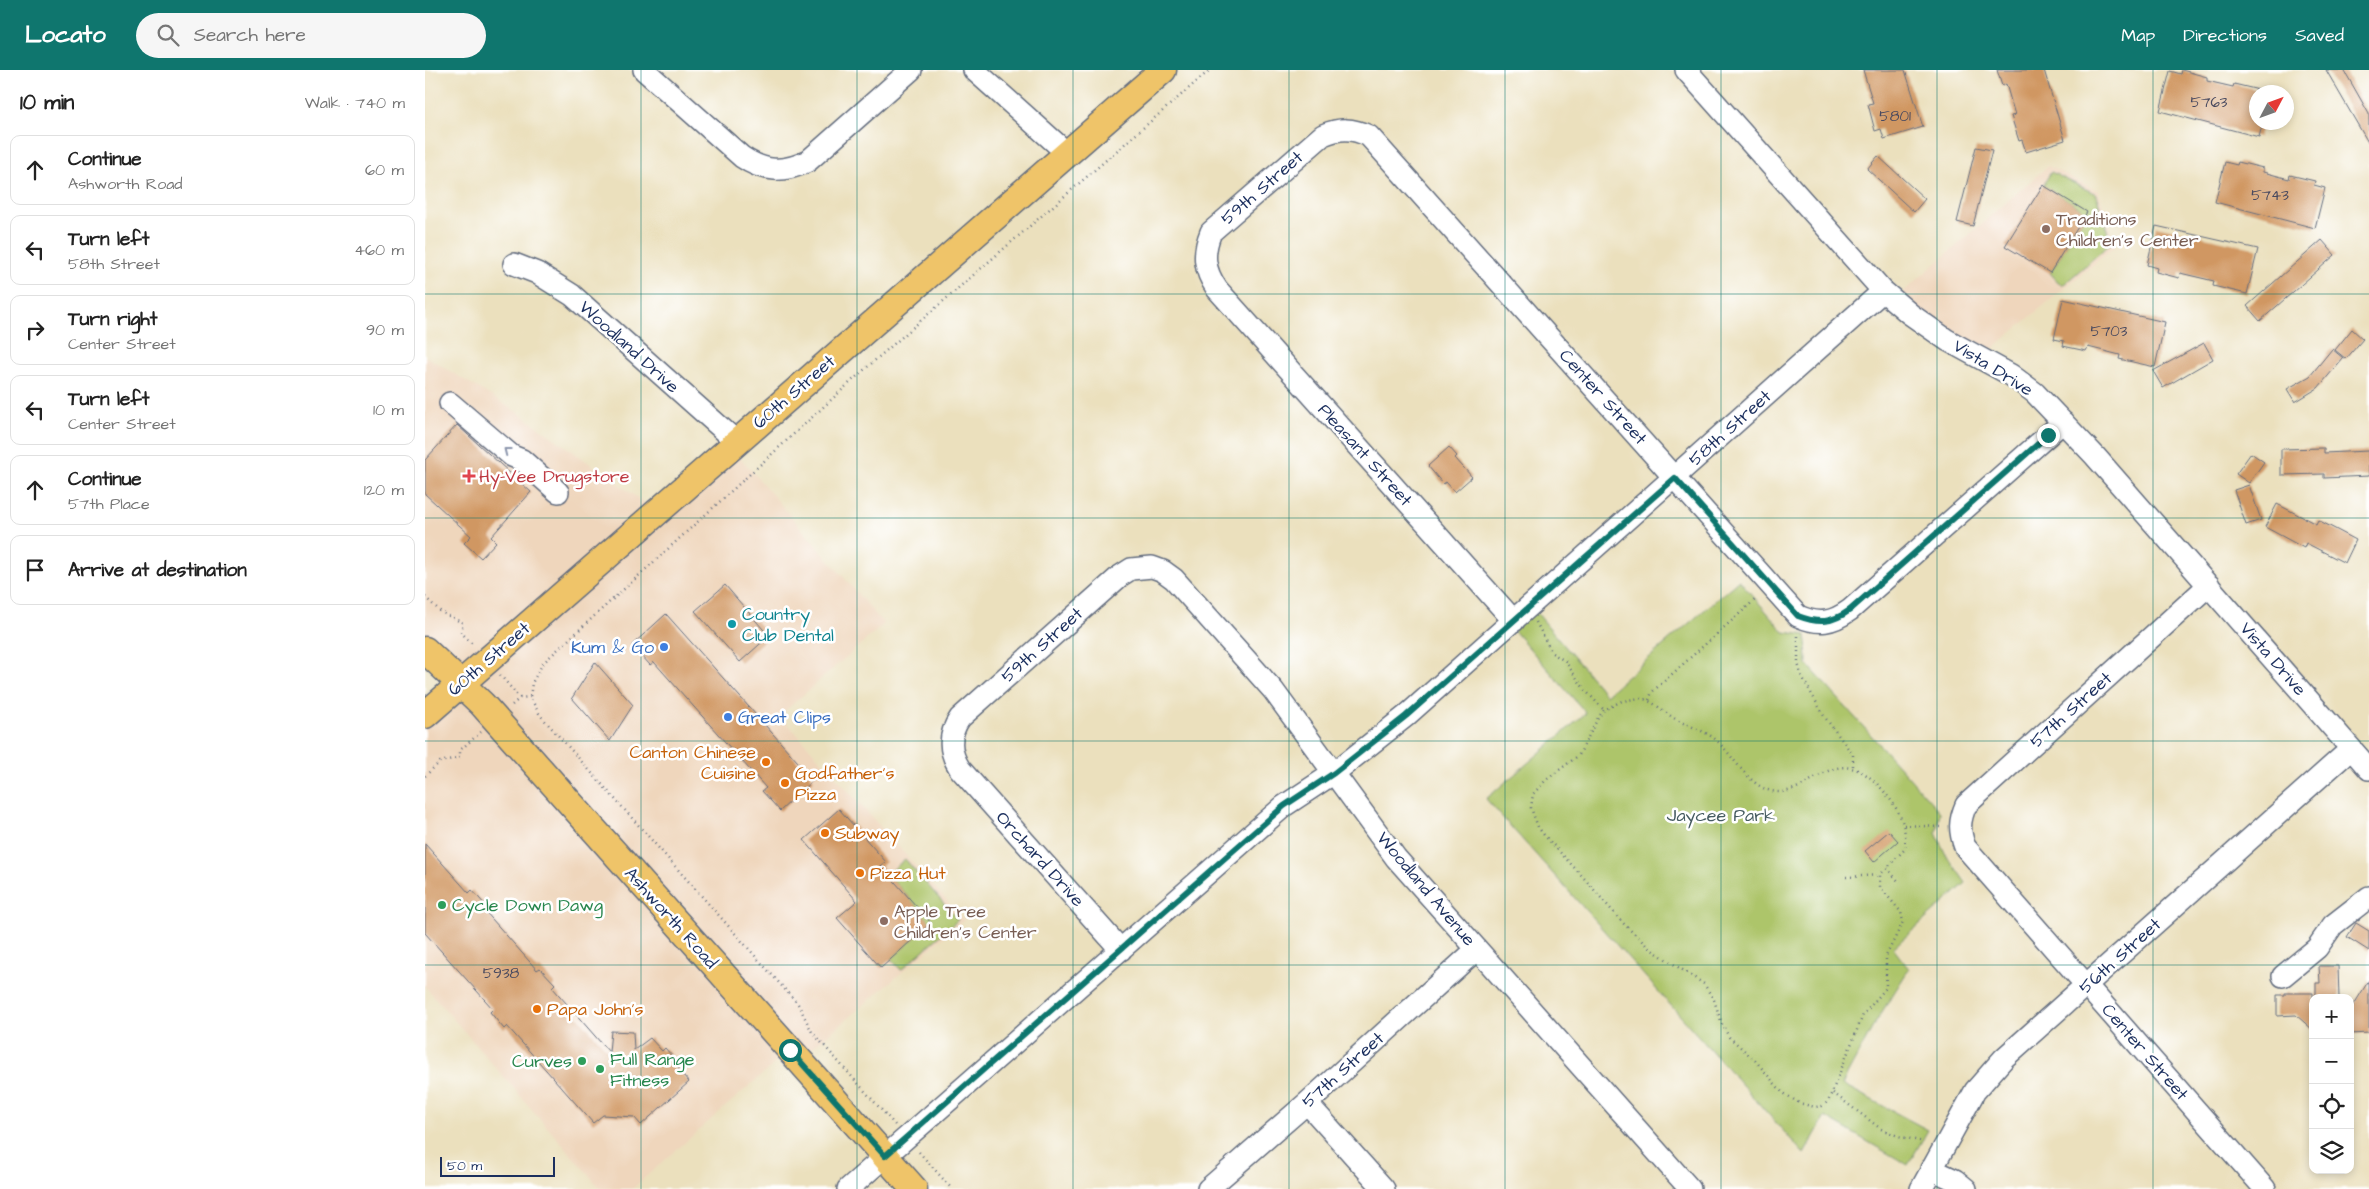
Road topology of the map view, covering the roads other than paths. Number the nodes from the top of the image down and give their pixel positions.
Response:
1 (644, 70) edge
2 (911, 70) edge
3 (974, 70) edge
4 (1163, 70) edge
5 (1686, 70) edge
6 (1369, 136) joint
7 (1068, 154) junction
8 (514, 264) dead end
9 (1217, 289) joint
10 (1883, 291) junction
11 (450, 403) dead end
12 (2063, 422) junction
13 (737, 442) junction
14 (1675, 478) junction
15 (558, 492) dead end
16 (1174, 579) joint
17 (2209, 585) junction
18 (1520, 615) junction
19 (425, 650) edge
20 (461, 683) junction
21 (425, 715) edge
22 (2351, 749) junction
23 (960, 769) joint
24 (2369, 769) edge
25 (1334, 773) junction
26 (1965, 847) joint
27 (2369, 897) edge
28 (1477, 949) junction
29 (1121, 950) junction
30 (2283, 976) dead end
31 (2087, 985) junction
32 (1307, 1103) junction
33 (885, 1156) junction
34 (1931, 1169) junction
35 (848, 1189) edge
36 (914, 1189) edge
37 (1208, 1189) edge
38 (1384, 1189) edge
39 (1690, 1189) edge
40 (1921, 1189) edge
41 (1966, 1189) edge
42 (2265, 1189) edge

1 - 2 street
3 - 7 street
4 - 7 main road, 60th Street
5 - 10 street, Vista Drive
6 - 9 street, 59th Street
6 - 14 street, Center Street
7 - 13 main road, 60th Street
8 - 13 street, Woodland Drive
9 - 18 street, Pleasant Street
10 - 12 street, Vista Drive
10 - 14 street, 58th Street
15 -> 11 street
12 - 14 street, Center Street
12 - 17 street, Vista Drive
13 - 20 main road, 60th Street
14 - 18 street, 58th Street
16 - 23 street, 59th Street
16 - 25 street, Woodland Avenue
17 - 22 street, Vista Drive
17 - 26 street, 57th Street
18 - 25 street, 58th Street
19 - 20 main road, Ashworth Road
20 - 21 main road, 60th Street
20 - 33 main road, Ashworth Road
22 - 24 street, Vista Drive
22 - 31 street, 56th Street
23 - 29 street, Orchard Drive
25 - 28 street, Woodland Avenue
25 - 29 street, 58th Street
26 - 31 street, Center Street
27 - 30 street
28 - 32 street, 57th Street
28 - 39 street, Woodland Avenue
29 - 33 street, 58th Street
31 - 34 street, 56th Street
31 - 42 street, Center Street
32 - 37 street, 57th Street
32 - 38 street
33 - 35 street, 58th Street
33 - 36 main road, Ashworth Road
34 - 40 street, 56th Street
34 - 41 street

